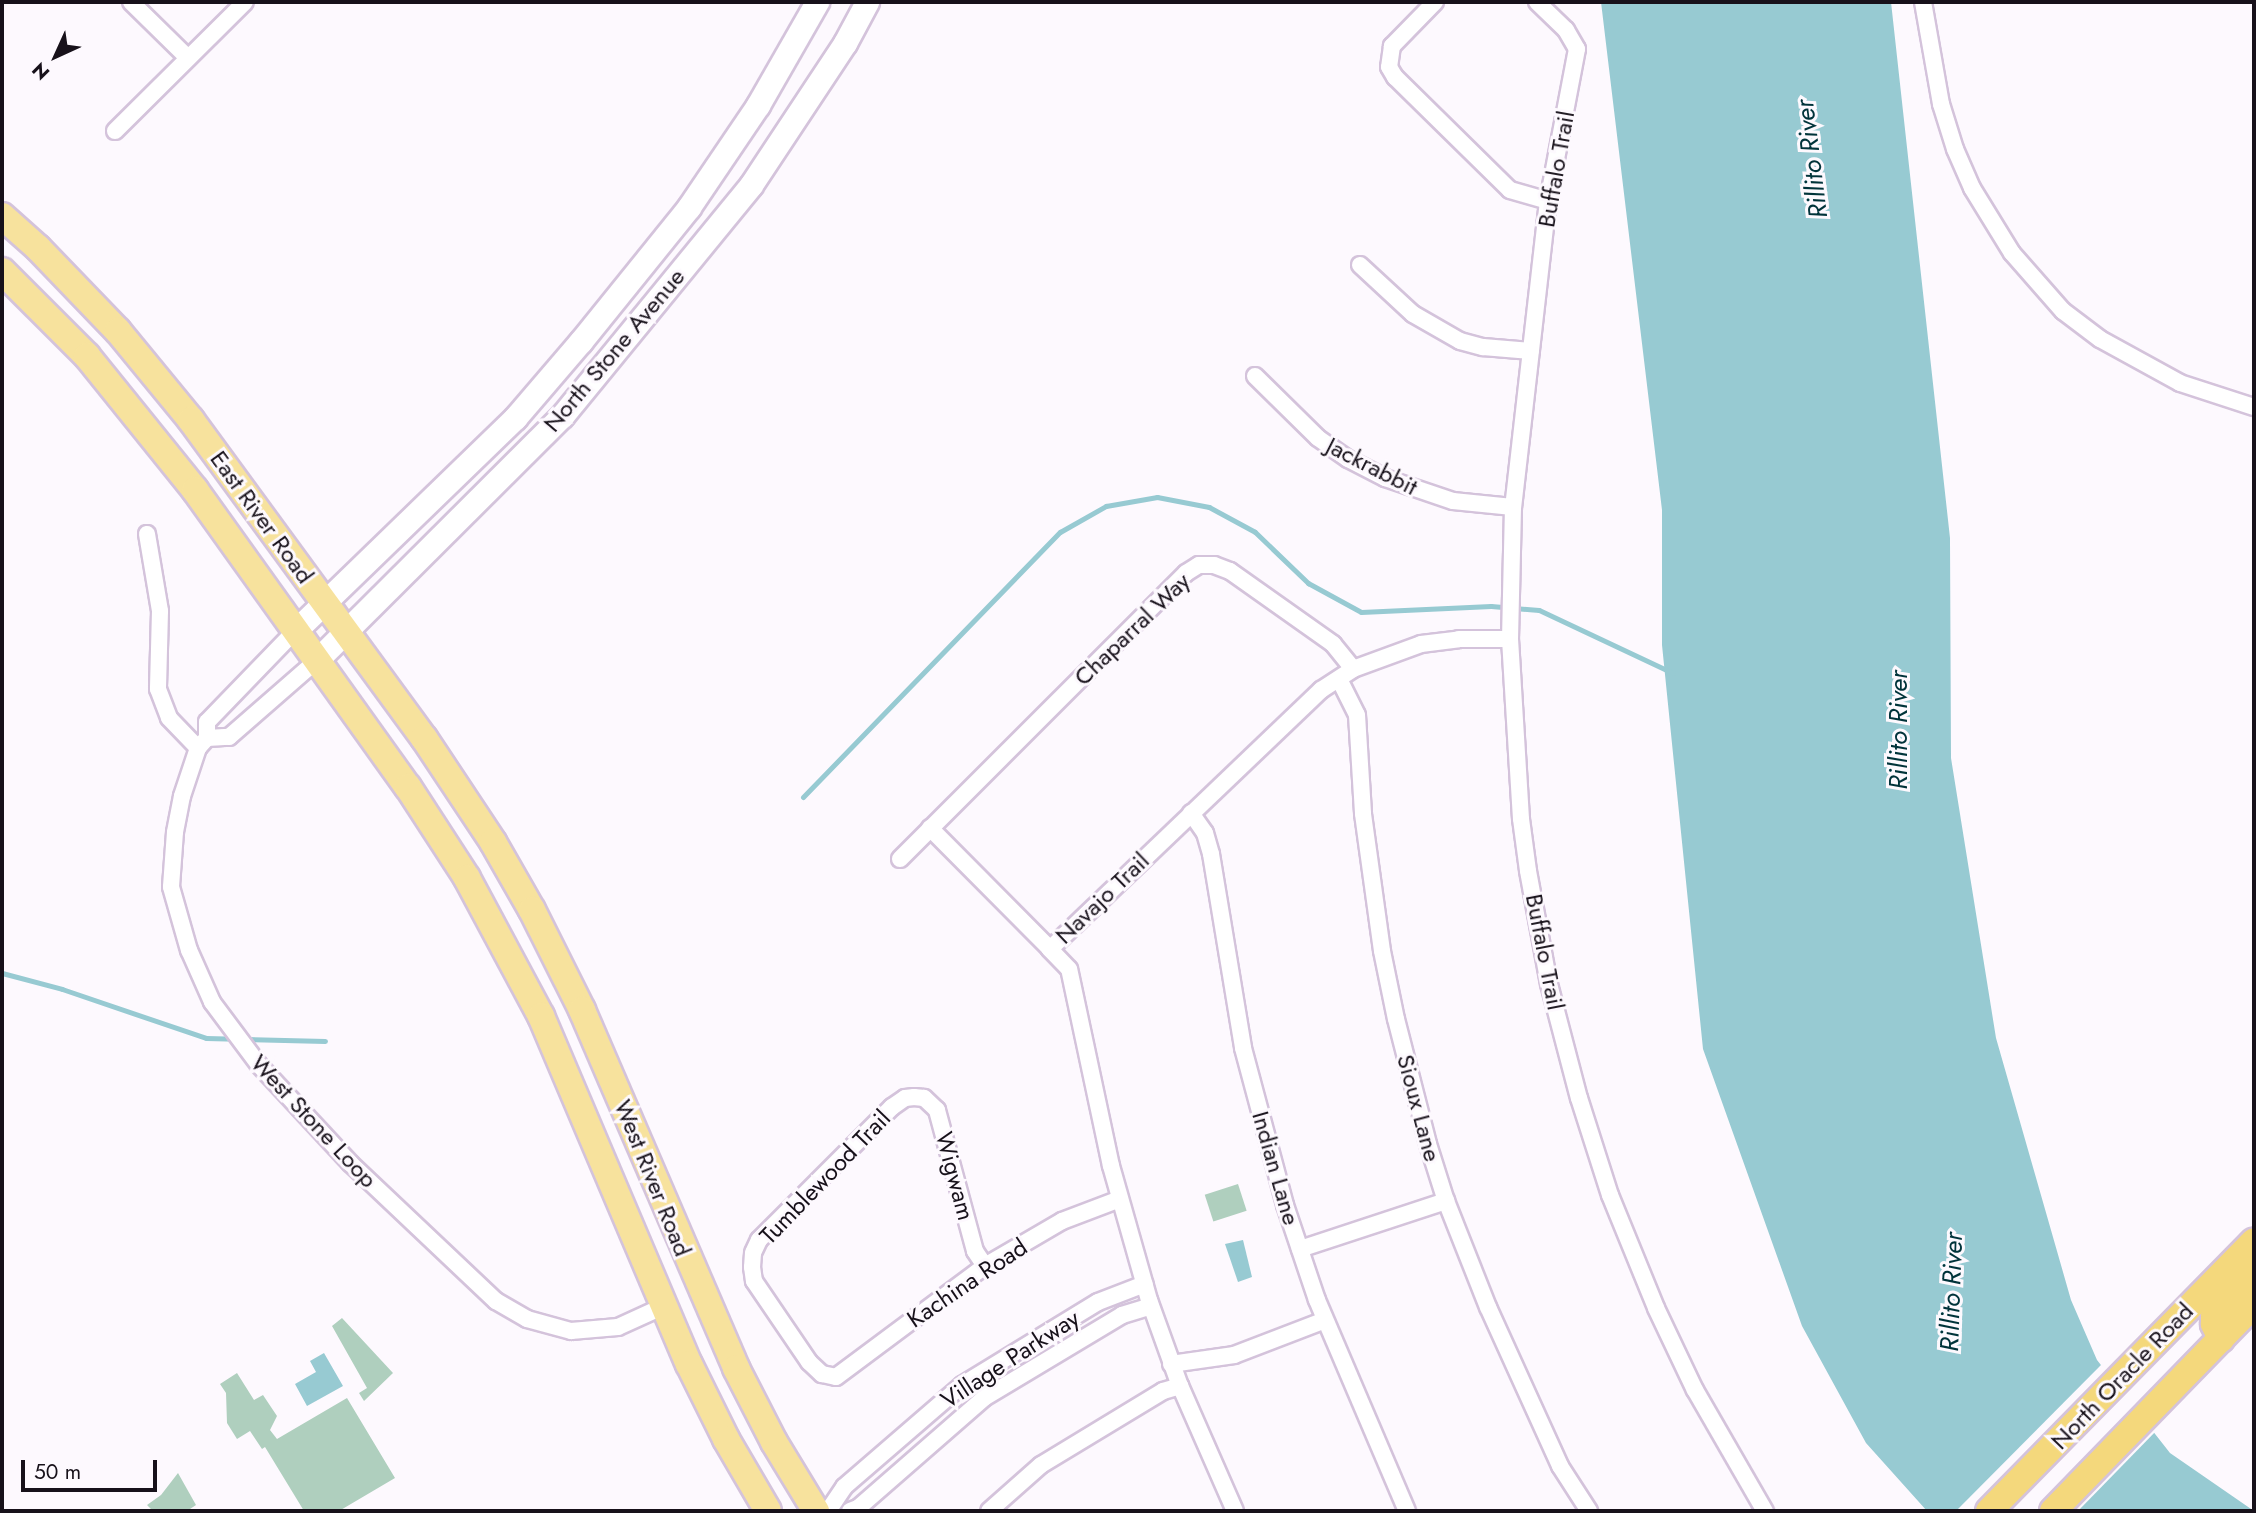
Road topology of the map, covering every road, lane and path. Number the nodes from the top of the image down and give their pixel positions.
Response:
1 (131, 2) edge
2 (246, 2) edge
3 (817, 2) edge
4 (867, 2) edge
5 (1435, 2) edge
6 (1537, 2) edge
7 (1923, 2) edge
8 (188, 58) junction
9 (115, 131) dead end
10 (1548, 201) junction
11 (2, 216) edge
12 (1360, 265) dead end
13 (2, 271) edge
14 (1531, 351) junction
15 (1255, 376) dead end
16 (2254, 407) edge
17 (1513, 507) junction
18 (148, 534) dead end
19 (326, 603) junction
20 (345, 630) junction
21 (294, 632) junction
22 (1509, 634) junction
23 (316, 661) junction
24 (1353, 669) junction
25 (1339, 679) junction
26 (203, 743) junction
27 (1191, 813) junction
28 (930, 828) junction
29 (493, 842) joint
30 (900, 859) dead end
31 (467, 878) joint
32 (1050, 949) junction
33 (914, 1097) joint
34 (1120, 1199) junction
35 (1446, 1201) junction
36 (2254, 1241) edge
37 (1300, 1249) junction
38 (985, 1266) junction
39 (2254, 1274) edge
40 (1145, 1284) junction
41 (2254, 1304) edge
42 (664, 1306) junction
43 (1151, 1306) junction
44 (1325, 1320) junction
45 (2221, 1339) junction
46 (1171, 1364) junction
47 (822, 1374) joint
48 (1180, 1386) junction
49 (768, 1511) edge
50 (816, 1511) edge
51 (828, 1511) edge
52 (850, 1511) edge
53 (989, 1511) edge
54 (1236, 1511) edge
55 (1407, 1511) edge
56 (1589, 1511) edge
57 (1765, 1511) edge
58 (1989, 1511) edge
59 (2053, 1511) edge

1 - 8 street
2 - 8 street
3 - 19 main road, North Stone Avenue
4 - 20 main road, North Stone Avenue
5 - 10 street
6 - 10 street, Buffalo Trail
7 - 16 street
8 - 9 street
10 - 14 street, Buffalo Trail
11 - 19 main road, East River Road
12 - 14 street
13 - 21 main road, East River Road
14 - 17 street, Buffalo Trail
15 - 17 street, Jackrabbit
17 - 22 street, Buffalo Trail
18 - 26 street
19 - 20 main road, East River Road
19 - 21 main road, North Stone Avenue
20 - 23 main road, North Stone Avenue
20 - 29 main road, East River Road
21 - 23 main road, East River Road
21 - 26 street, West Stone Loop
22 - 24 street, Navajo Trail
22 - 57 street, Buffalo Trail
23 - 26 street
23 - 31 main road, East River Road
24 - 25 street, Navajo Trail
24 - 28 street, Chaparral Way
25 - 27 street, Navajo Trail
25 - 35 street, Sioux Lane
26 - 42 street, West Stone Loop
27 - 32 street, Navajo Trail
27 - 37 street, Indian Lane
28 - 30 street
28 - 32 street
29 - 50 main road, West River Road
31 - 42 main road, West River Road
32 - 34 street, Navajo Trail
33 - 38 street, Wigwam
33 - 47 street, Tumblewood Trail
34 - 38 street, Kachina Road
34 - 40 street, Navajo Trail
35 - 37 street
35 - 56 street, Sioux Lane
36 - 58 highway, North Oracle Road
37 - 44 street, Indian Lane
38 - 47 street, Kachina Road
39 - 45 highway
40 - 43 street, Navajo Trail
40 - 51 street, Village Parkway
41 - 45 highway, North Oracle Road
42 - 49 main road, West River Road
43 - 46 street, Navajo Trail
43 - 52 street, Village Parkway
44 - 46 street
44 - 55 street, Indian Lane
45 - 59 highway, North Oracle Road
46 - 48 street, Navajo Trail
48 - 53 street
48 - 54 street, Navajo Trail

